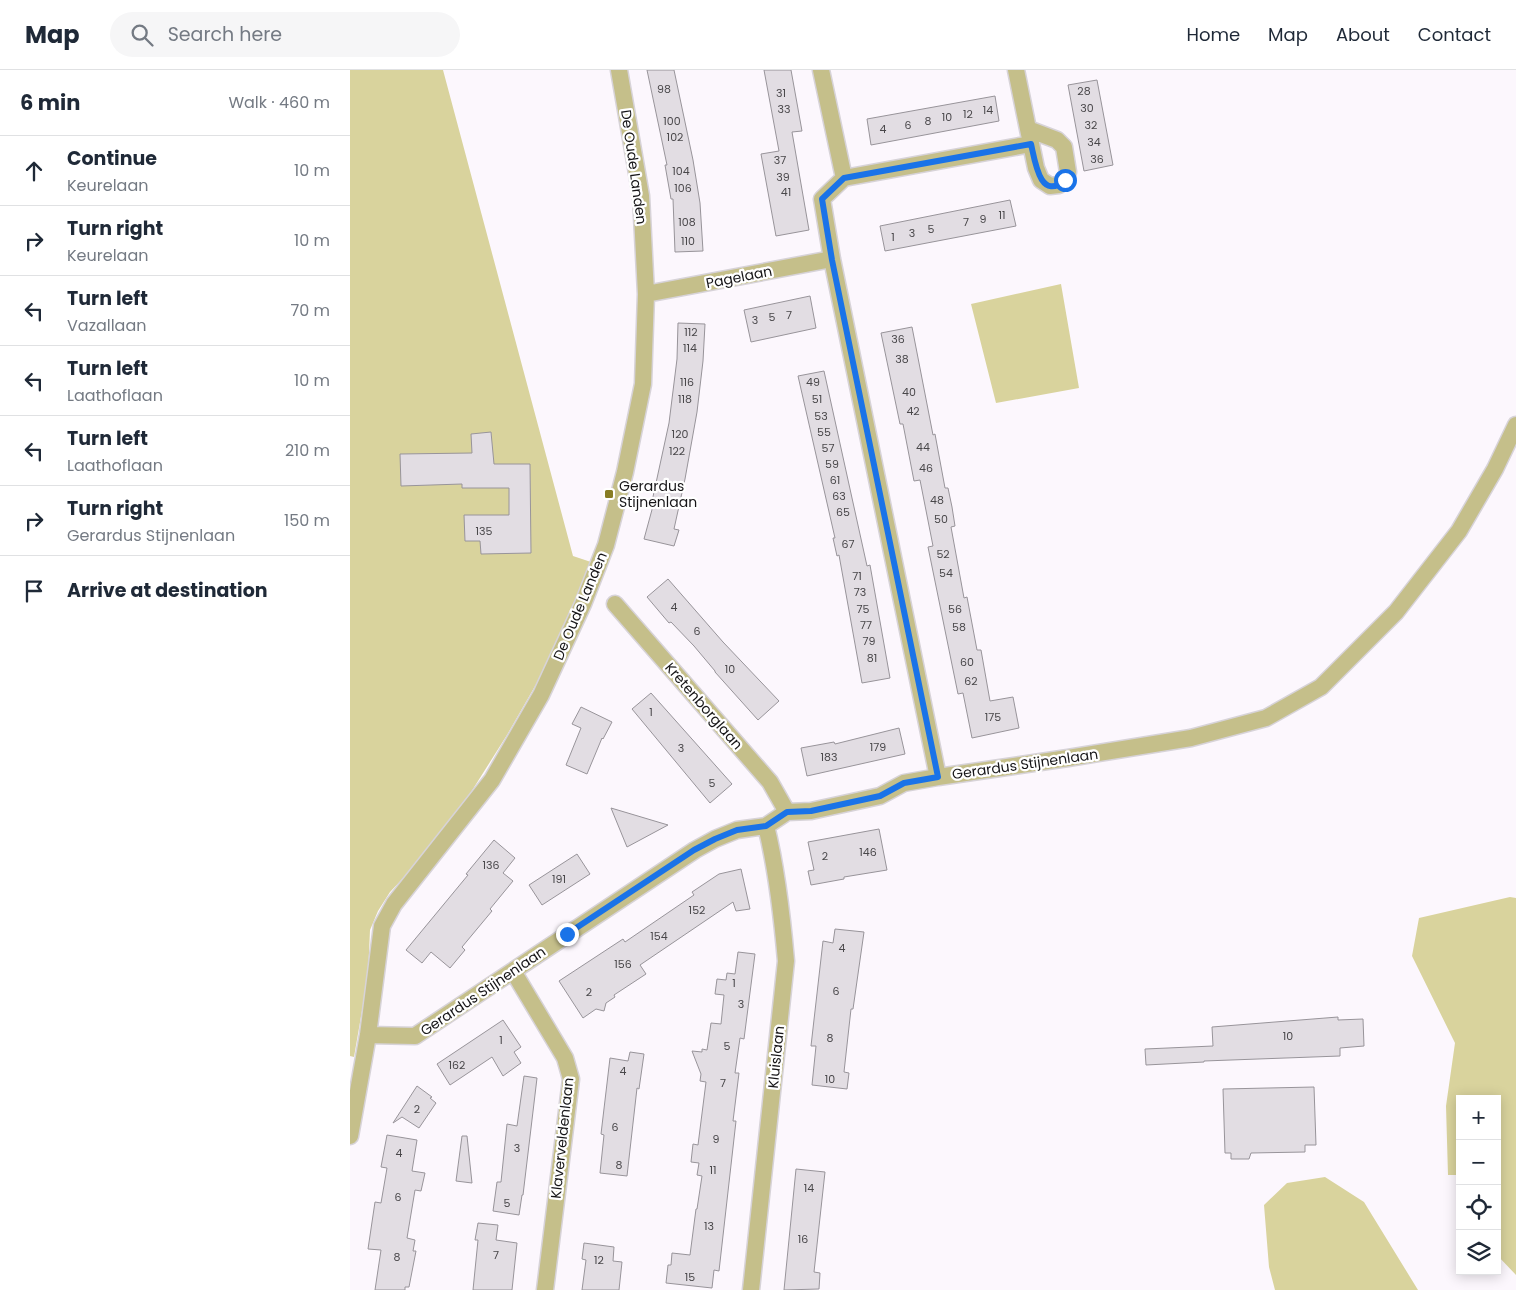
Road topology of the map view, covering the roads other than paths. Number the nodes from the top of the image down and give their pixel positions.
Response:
1 (619, 70) edge
2 (821, 70) edge
3 (1016, 70) edge
4 (844, 178) junction
5 (832, 260) junction
6 (646, 294) junction
7 (1516, 425) edge
8 (615, 604) dead end
9 (938, 777) junction
10 (787, 812) junction
11 (766, 826) junction
12 (513, 971) junction
13 (368, 1034) junction
14 (350, 1136) edge
15 (545, 1290) edge
16 (751, 1290) edge

1 - 6 street, De Oude Landen
2 - 4 street
3 - 4 street
4 - 5 street
5 - 6 street, Pagelaan
5 - 9 street
6 - 13 street, De Oude Landen
7 - 9 street, Gerardus Stijnenlaan
8 - 10 street, Kretenborglaan
9 - 10 street, Gerardus Stijnenlaan
10 - 11 street, Gerardus Stijnenlaan
11 - 12 street, Gerardus Stijnenlaan
11 - 16 street, Kluislaan
12 - 13 street, Gerardus Stijnenlaan
12 - 15 street, Klaverveldenlaan
13 - 14 street, De Oude Landen

